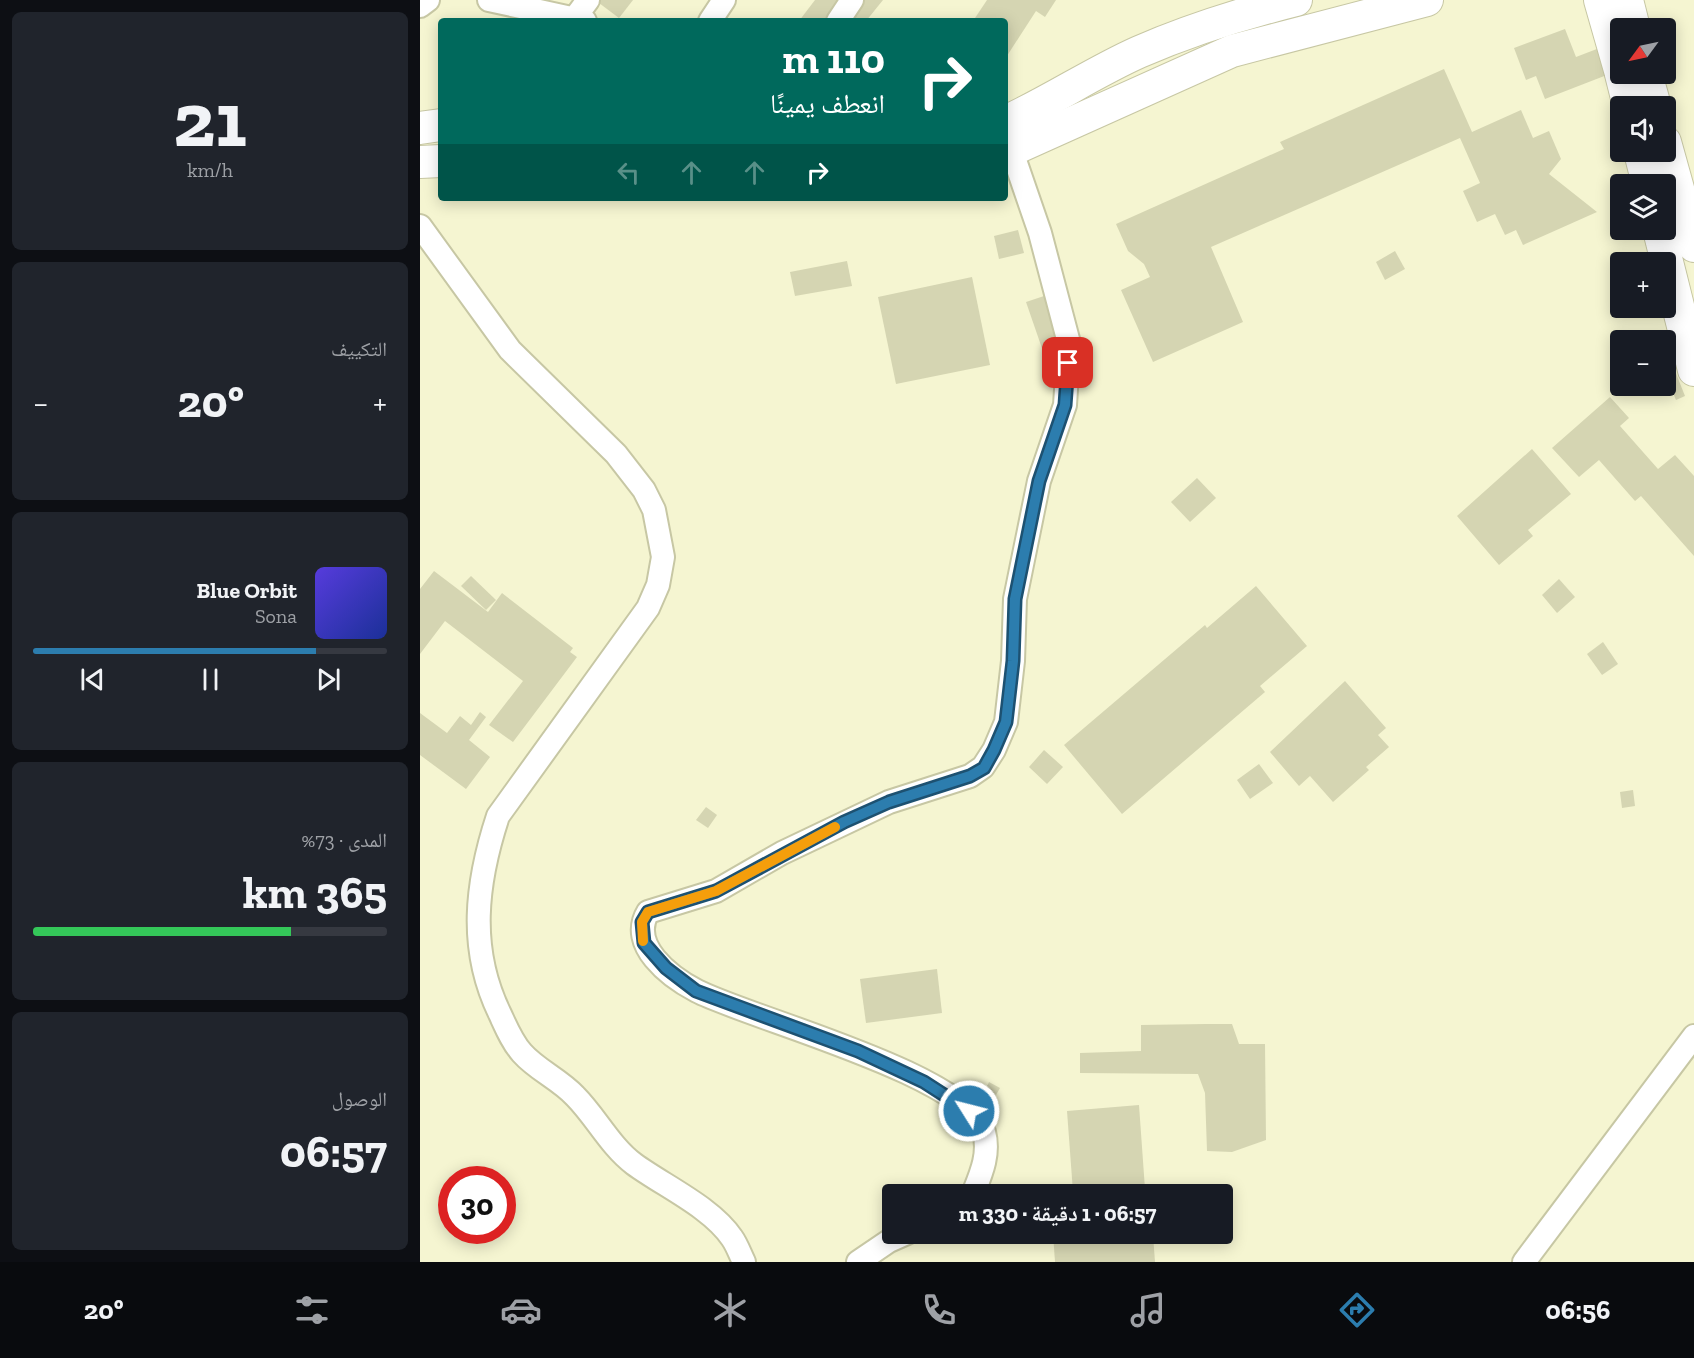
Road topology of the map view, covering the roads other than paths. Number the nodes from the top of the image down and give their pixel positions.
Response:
1 (489, 0) edge
2 (588, 0) edge
3 (724, 0) edge
4 (852, 0) edge
5 (1296, 0) edge
6 (1426, 0) edge
7 (1600, 0) edge
8 (1627, 0) edge
9 (571, 18) edge
10 (581, 18) edge
11 (712, 18) edge
12 (840, 18) edge
13 (1632, 18) edge
14 (1610, 36) edge
15 (438, 125) edge
16 (420, 128) edge
17 (1008, 137) edge
18 (1008, 138) edge
19 (1008, 145) edge
20 (438, 160) edge
21 (420, 162) edge
22 (1671, 162) edge
23 (420, 226) edge
24 (1662, 240) edge
25 (1694, 246) edge
26 (1694, 370) edge
27 (1694, 1036) edge
28 (977, 1184) edge
29 (885, 1244) edge
30 (744, 1262) edge
31 (858, 1262) edge
32 (1524, 1262) edge

1 - 9 street
2 - 10 street
3 - 11 street
4 - 12 street
5 - 17 street
6 - 18 street
7 - 14 street
8 - 13 street
15 - 16 street
19 - 28 street
20 - 21 street
22 - 25 street
23 - 30 street
24 - 26 street
27 - 32 street
29 - 31 street

